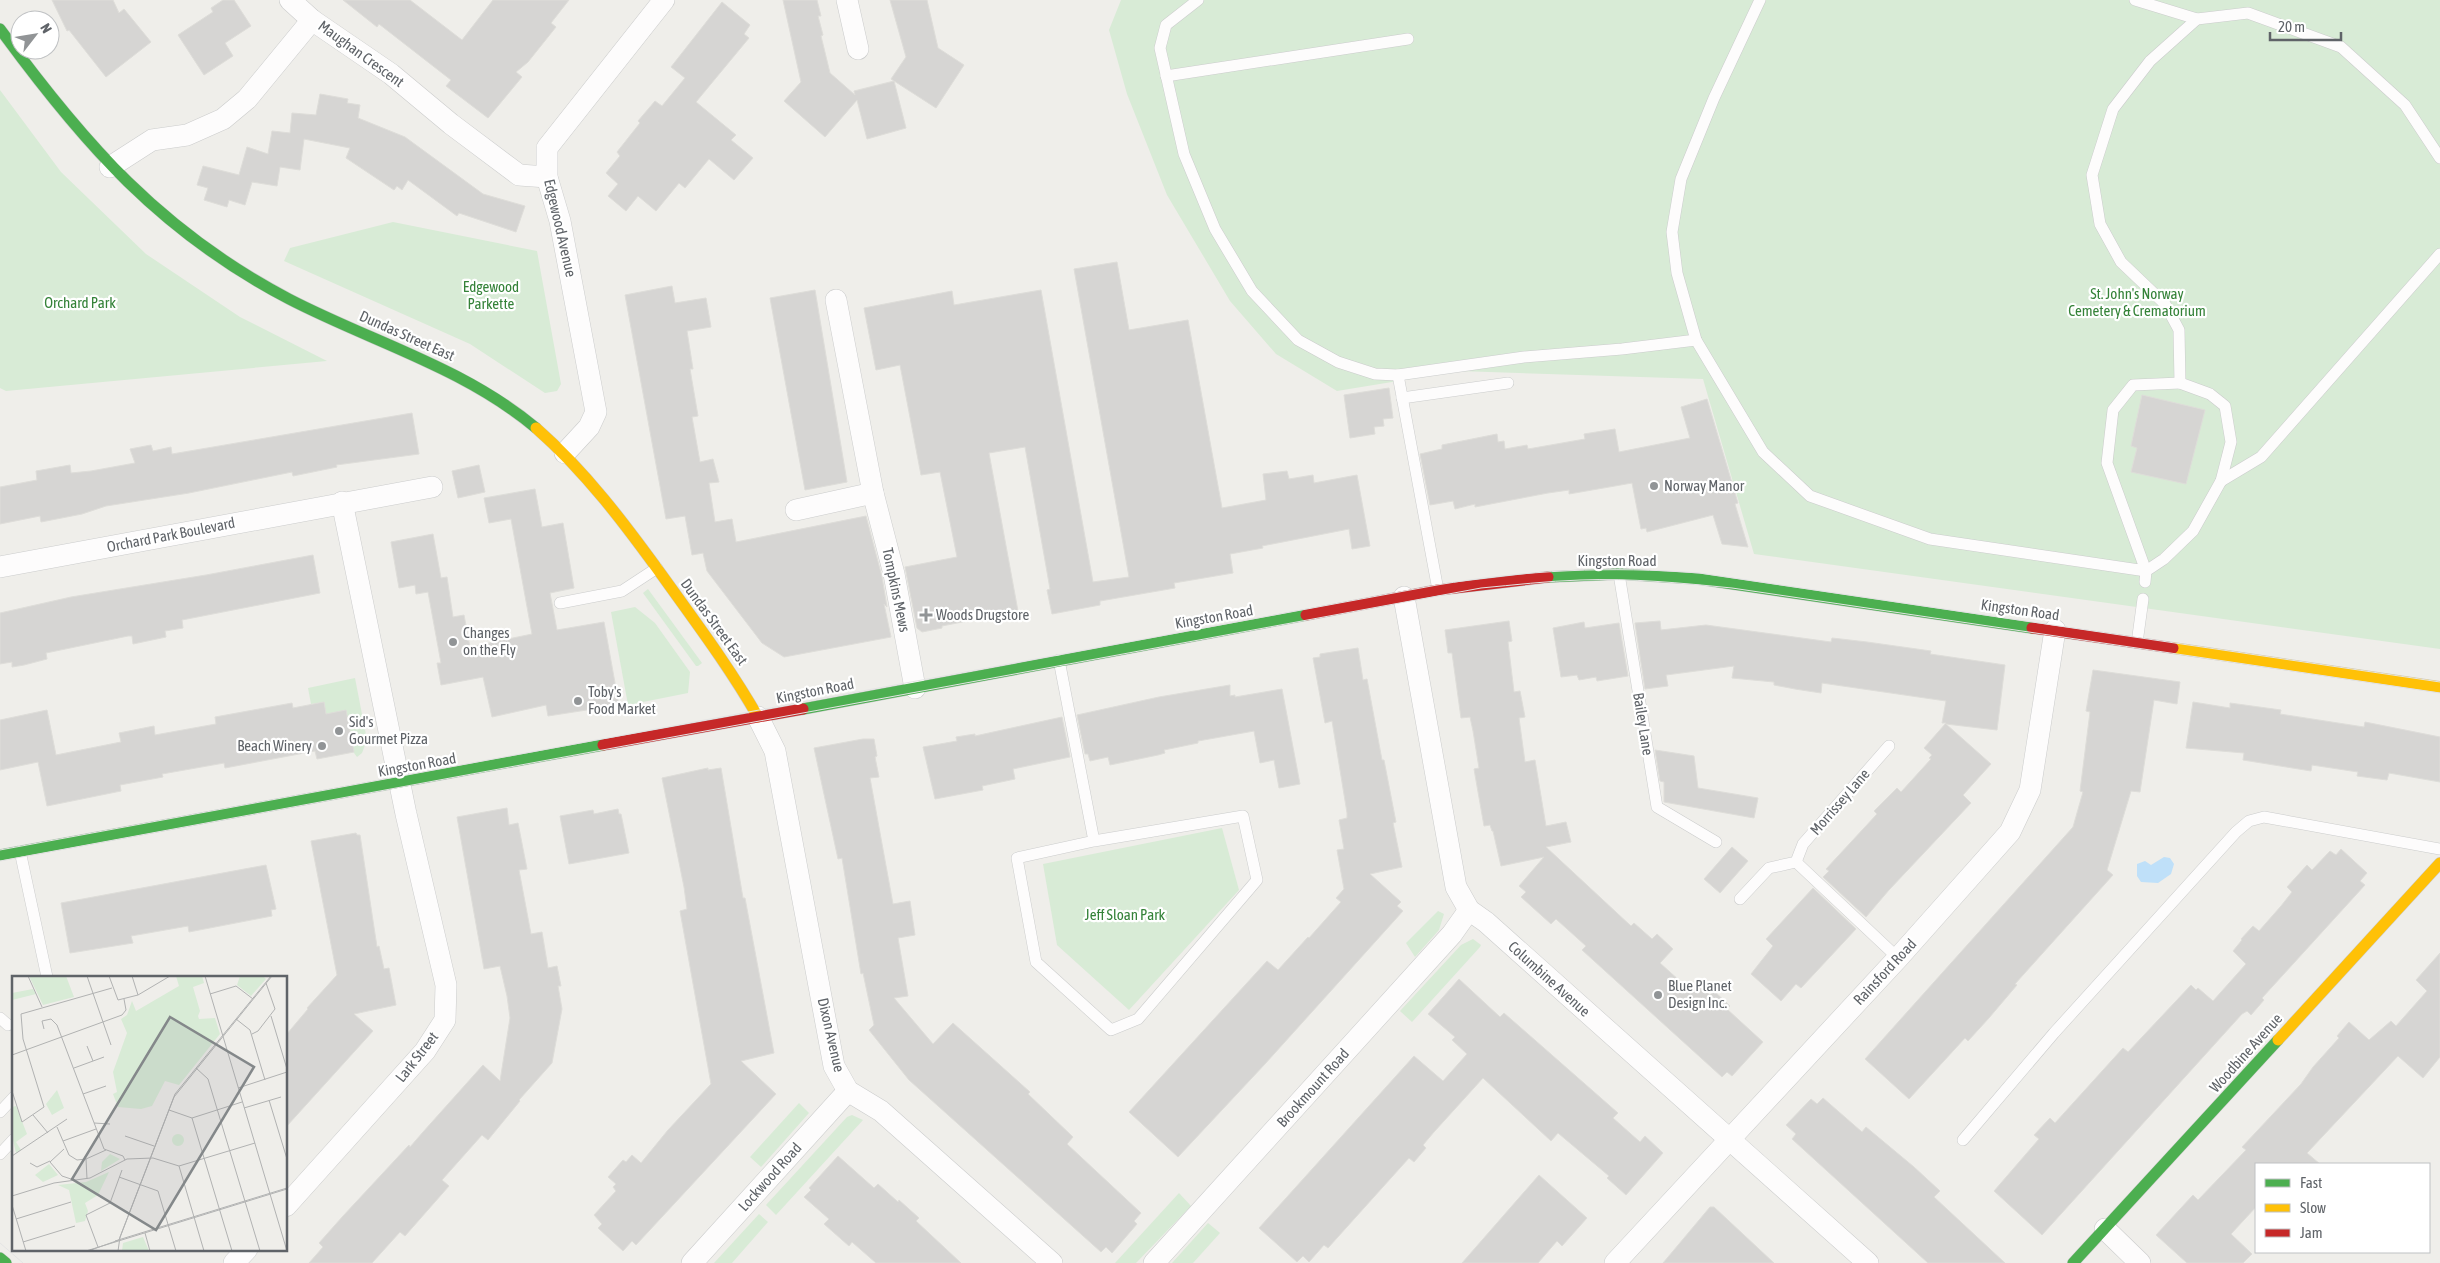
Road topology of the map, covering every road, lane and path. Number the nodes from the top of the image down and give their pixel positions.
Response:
1 (290, 0) edge
2 (664, 0) edge
3 (847, 0) edge
4 (1198, 0) edge
5 (1760, 0) edge
6 (2135, 0) edge
7 (2197, 19) junction
8 (312, 20) junction
9 (1, 28) edge
10 (1408, 39) dead end
11 (858, 49) dead end
12 (1166, 76) junction
13 (2440, 158) edge
14 (110, 167) junction
15 (548, 178) junction
16 (2440, 254) edge
17 (836, 300) dead end
18 (1696, 340) junction
19 (1398, 375) junction
20 (1508, 383) dead end
21 (2180, 383) junction
22 (1402, 398) junction
23 (565, 453) junction
24 (2221, 480) junction
25 (432, 487) dead end
26 (873, 493) junction
27 (342, 502) junction
28 (796, 510) dead end
29 (0, 567) edge
30 (657, 568) junction
31 (1619, 574) junction
32 (2145, 577) junction
33 (1438, 590) junction
34 (1404, 597) junction
35 (2143, 599) dead end
36 (560, 603) dead end
37 (2054, 630) junction
38 (2137, 643) junction
39 (1060, 660) junction
40 (2440, 687) edge
41 (915, 688) junction
42 (758, 717) junction
43 (1889, 746) dead end
44 (400, 783) junction
45 (1094, 841) junction
46 (1716, 842) dead end
47 (2440, 849) edge
48 (20, 851) junction
49 (0, 856) edge
50 (1796, 862) junction
51 (2440, 862) edge
52 (1740, 900) dead end
53 (1469, 910) junction
54 (1898, 958) junction
55 (47, 976) edge
56 (848, 1091) junction
57 (12, 1099) edge
58 (0, 1112) edge
59 (1728, 1139) junction
60 (1962, 1140) dead end
61 (12, 1141) edge
62 (0, 1154) edge
63 (288, 1204) edge
64 (2105, 1229) junction
65 (246, 1250) edge
66 (0, 1258) edge
67 (6, 1263) edge
68 (234, 1263) edge
69 (692, 1263) edge
70 (1052, 1263) edge
71 (1154, 1263) edge
72 (1615, 1263) edge
73 (1868, 1263) edge
74 (2073, 1263) edge
75 (2140, 1263) edge

1 - 8 street
2 - 15 street, Edgewood Avenue
3 - 11 street
4 - 12 lane
5 - 18 lane
6 - 7 lane
7 - 13 lane
7 - 21 lane
8 - 14 street, Maughan Crescent
8 - 15 street, Maughan Crescent
9 - 14 main road, Dundas Street East
10 - 12 lane
12 - 19 lane
14 - 23 main road, Dundas Street East
15 - 23 street, Edgewood Avenue
16 - 24 lane
17 - 26 street, Tompkins Mews
18 - 19 lane
18 - 32 lane
19 - 22 lane
20 - 22 lane
21 - 24 lane
21 - 32 lane
22 - 33 lane
23 - 30 main road, Dundas Street East
24 - 32 lane
25 - 27 street, Orchard Park Boulevard
26 - 28 street
26 - 41 street, Tompkins Mews
27 - 29 street, Orchard Park Boulevard
27 - 44 street
30 - 36 lane
30 - 42 main road, Dundas Street East
31 - 33 main road, Kingston Road
31 - 37 main road, Kingston Road
31 - 46 lane, Bailey Lane
33 - 34 main road, Kingston Road
34 - 39 main road, Kingston Road
34 - 53 street, Columbine Avenue
35 - 38 lane
37 - 38 main road, Kingston Road
37 - 54 street, Rainsford Road
38 - 40 main road, Kingston Road
39 - 41 main road, Kingston Road
39 - 45 lane
41 - 42 main road, Kingston Road
42 - 44 main road, Kingston Road
42 - 56 street, Dixon Avenue
43 - 50 lane, Morrissey Lane
44 - 48 main road, Kingston Road
44 - 63 street, Lark Street
45 - 45 lane
47 - 60 lane
48 - 49 main road, Kingston Road
48 - 55 lane
50 - 52 lane
50 - 54 lane
51 - 64 main road, Woodbine Avenue
53 - 59 street, Columbine Avenue
53 - 71 street, Brookmount Road
54 - 59 street, Rainsford Road
56 - 69 street, Lockwood Road
56 - 70 street, Dixon Avenue
57 - 58 lane
59 - 72 street, Rainsford Road
59 - 73 street, Columbine Avenue
61 - 62 lane
64 - 74 main road, Woodbine Avenue
64 - 75 street
65 - 68 street
66 - 67 main road

